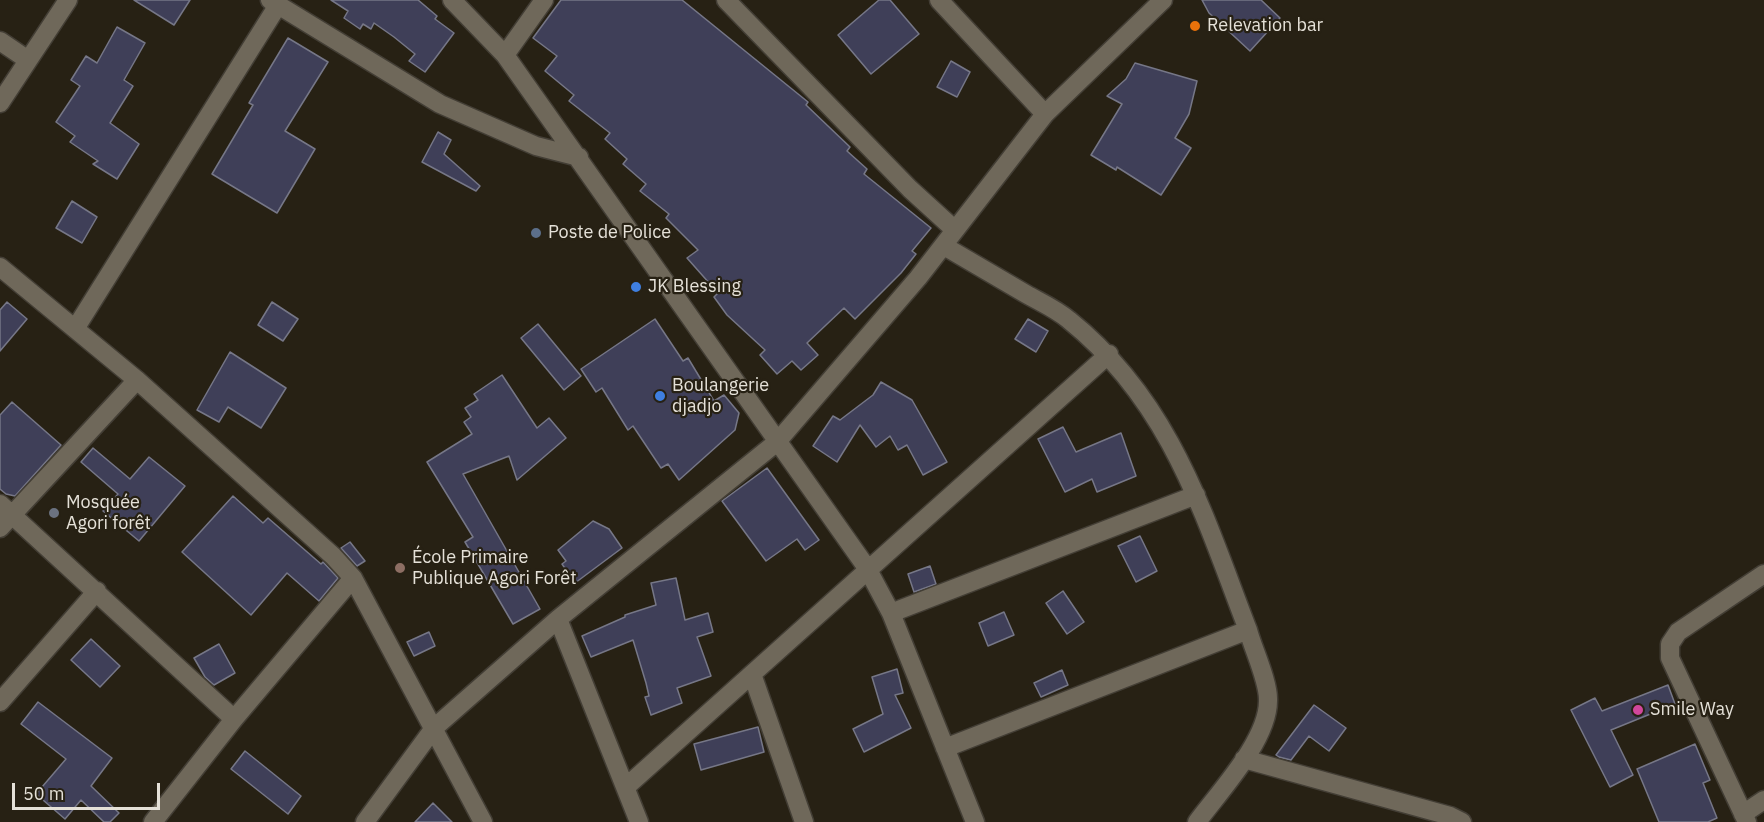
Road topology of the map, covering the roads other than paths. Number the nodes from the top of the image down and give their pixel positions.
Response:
1 (68, 0) edge
2 (452, 0) edge
3 (544, 0) edge
4 (726, 0) edge
5 (939, 0) edge
6 (1163, 0) edge
7 (274, 3) edge
8 (0, 41) edge
9 (505, 55) junction
10 (28, 60) junction
11 (0, 103) edge
12 (1045, 114) junction
13 (579, 157) junction
14 (955, 230) junction
15 (944, 246) junction
16 (0, 267) edge
17 (75, 329) junction
18 (1109, 354) junction
19 (137, 380) junction
20 (777, 442) junction
21 (1196, 495) junction
22 (4, 515) edge
23 (867, 568) junction
24 (1764, 574) edge
25 (353, 578) junction
26 (97, 591) junction
27 (891, 613) junction
28 (558, 619) junction
29 (1248, 630) junction
30 (752, 674) junction
31 (0, 702) edge
32 (234, 719) junction
33 (434, 728) junction
34 (945, 748) junction
35 (1244, 759) junction
36 (627, 786) junction
37 (1764, 800) edge
38 (1745, 818) edge
39 (153, 822) edge
40 (365, 822) edge
41 (483, 822) edge
42 (639, 822) edge
43 (804, 822) edge
44 (975, 822) edge
45 (1197, 822) edge
46 (1462, 822) edge

1 - 10 street
2 - 9 street
3 - 9 street
4 - 14 street
5 - 12 street
6 - 12 street
7 - 13 street
7 - 17 street
8 - 10 street
9 - 13 street
10 - 11 street
12 - 14 street
13 - 20 street
14 - 15 street
15 - 18 street
15 - 20 street
16 - 17 street
17 - 19 street
18 - 21 street
18 - 23 street
19 - 22 street
19 - 25 street
20 - 23 street
20 - 28 street
21 - 27 street
21 - 29 street
22 - 26 street
23 - 27 street
23 - 30 street
24 - 38 street
25 - 32 street
25 - 33 street
26 - 31 street
26 - 32 street
27 - 34 street
28 - 33 street
28 - 36 street
29 - 34 street
29 - 35 street
30 - 36 street
30 - 43 street
32 - 39 street
33 - 40 street
33 - 41 street
34 - 44 street
35 - 45 street
35 - 46 street
36 - 42 street
37 - 38 street

